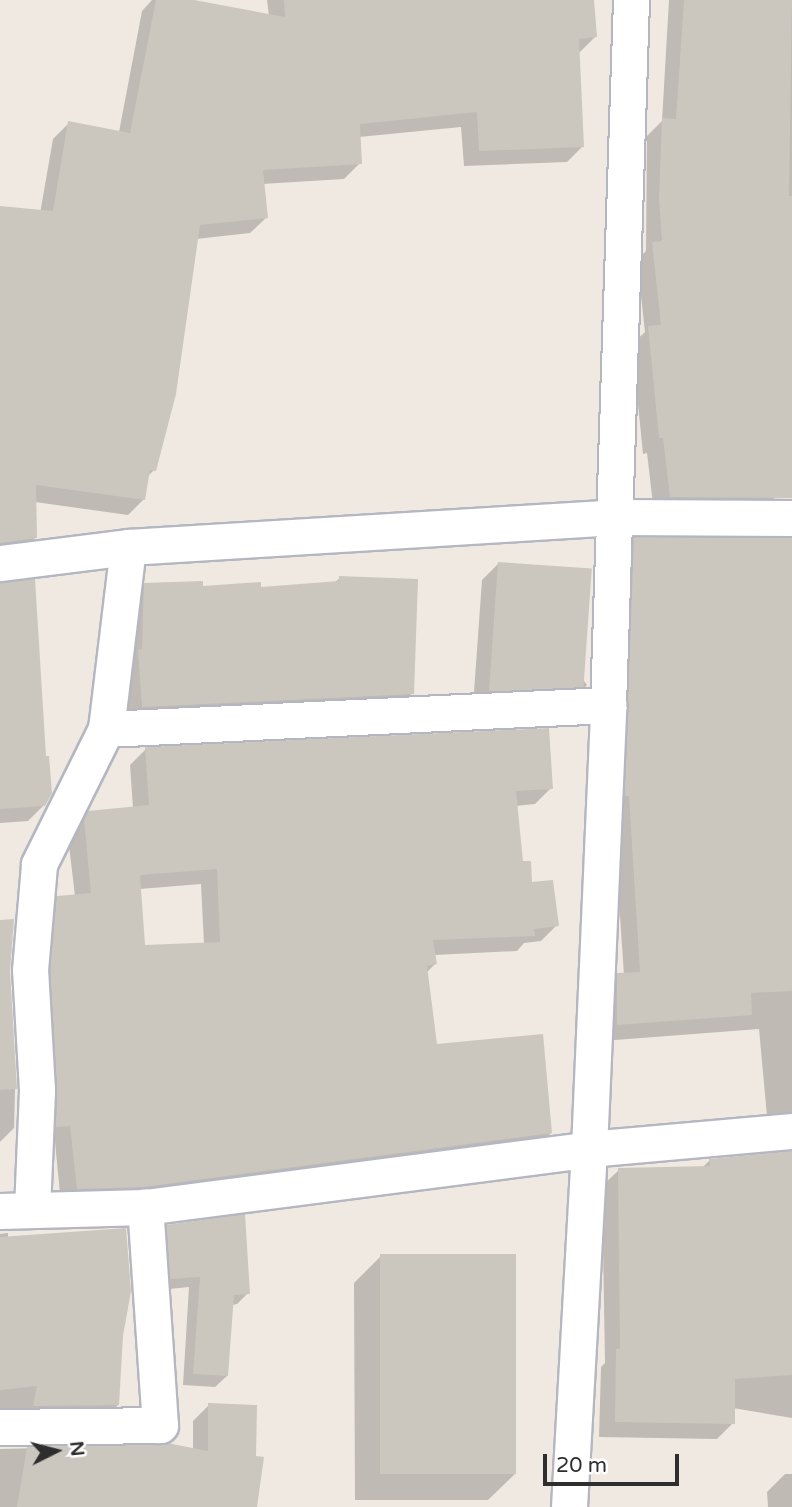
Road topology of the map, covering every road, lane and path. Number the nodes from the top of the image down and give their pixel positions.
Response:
1 (631, 0) edge
2 (612, 517) junction
3 (792, 518) edge
4 (128, 547) junction
5 (0, 563) edge
6 (608, 705) junction
7 (106, 729) junction
8 (792, 1131) edge
9 (589, 1149) junction
10 (145, 1207) junction
11 (16, 1211) edge
12 (0, 1427) edge
13 (569, 1507) edge

1 - 2 street
2 - 3 street
2 - 4 street
2 - 6 street
4 - 5 street
4 - 7 street
6 - 7 street
6 - 9 street
7 - 11 street
8 - 9 street
9 - 10 street
9 - 13 street
10 - 11 street
10 - 12 street

